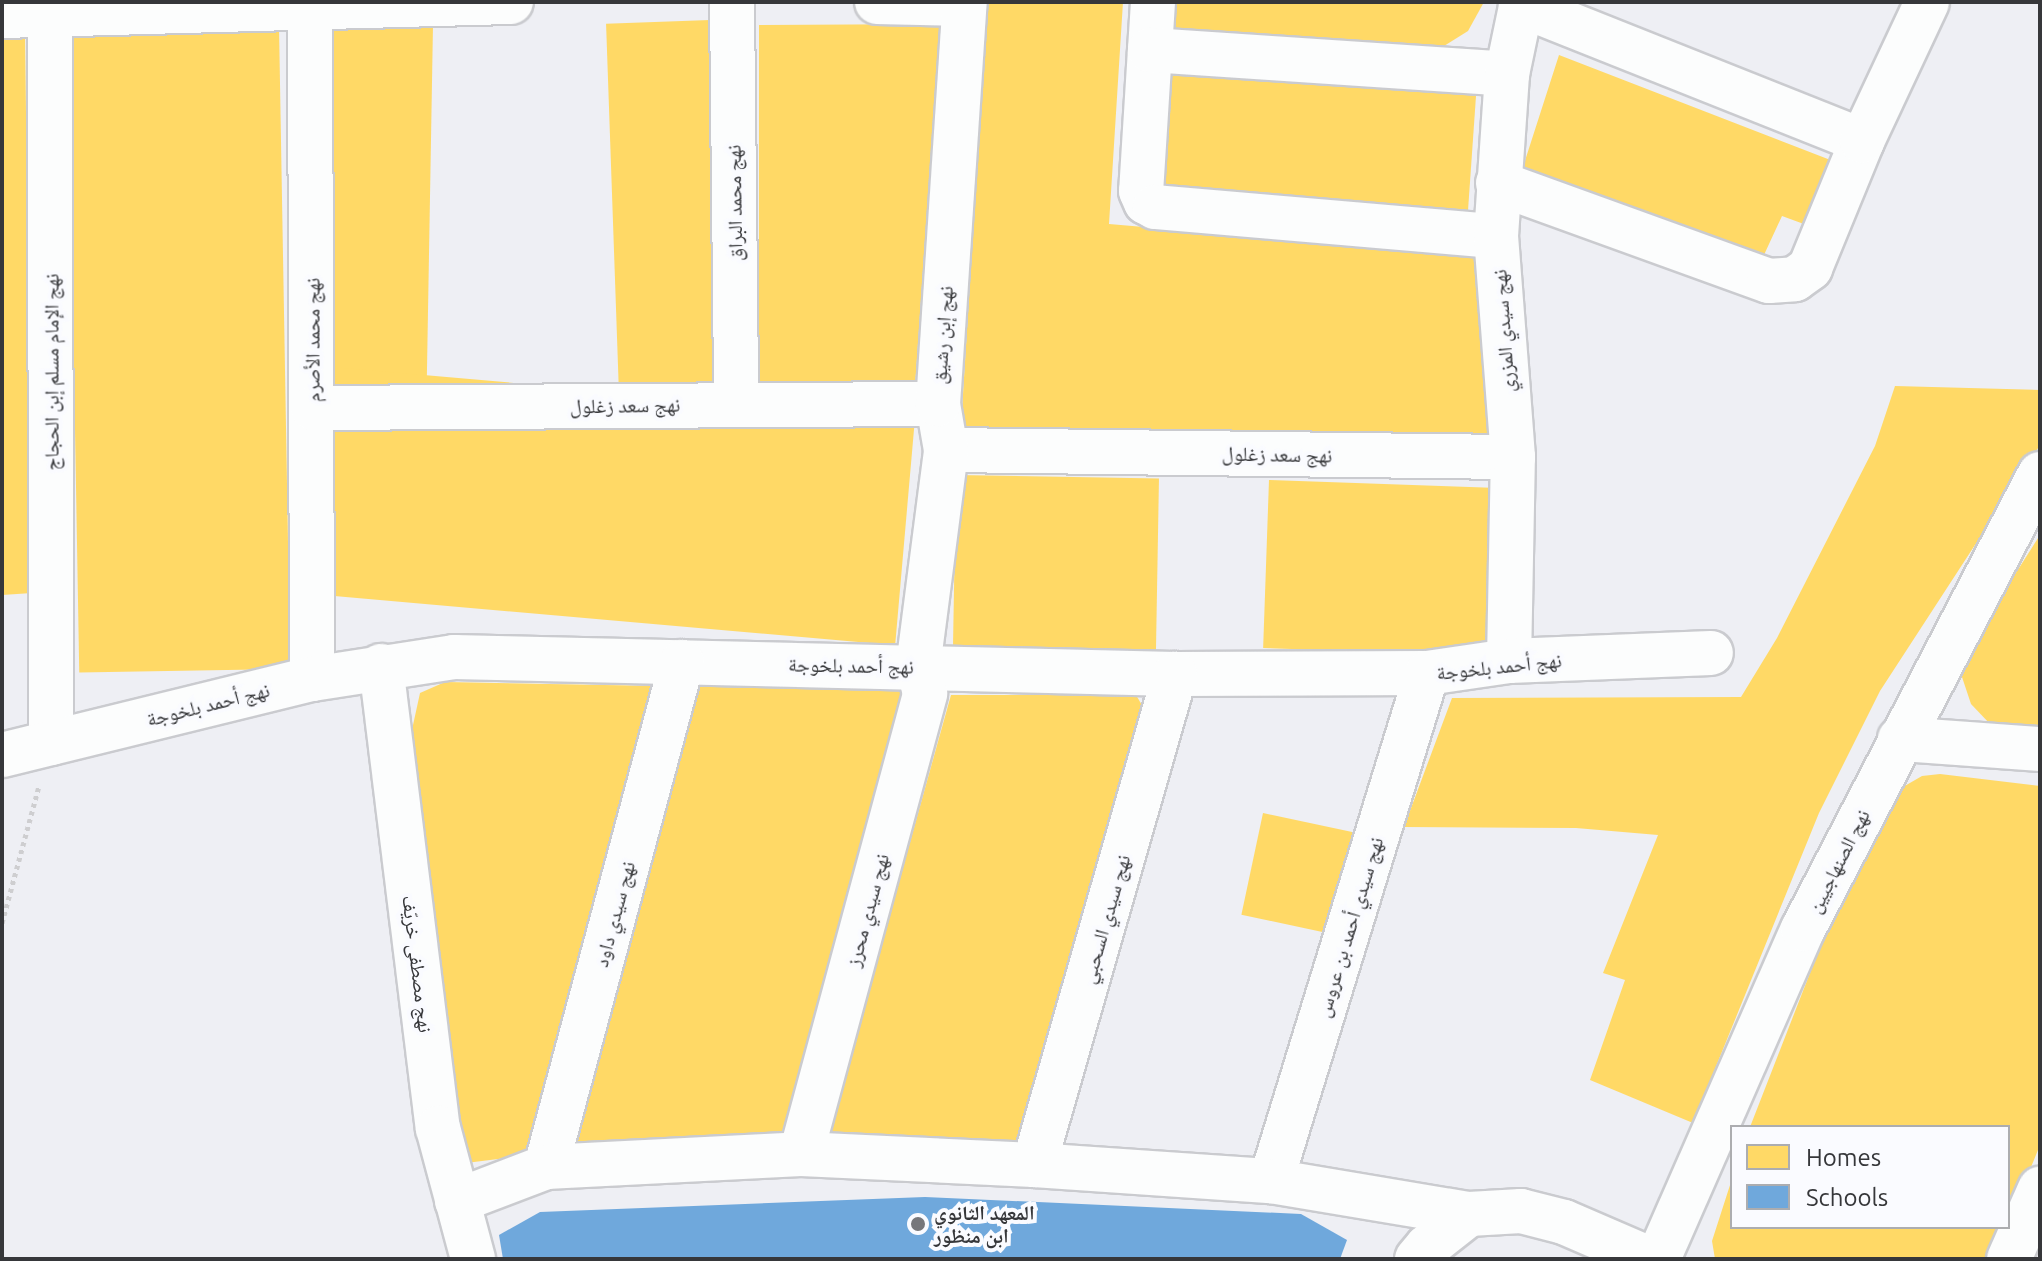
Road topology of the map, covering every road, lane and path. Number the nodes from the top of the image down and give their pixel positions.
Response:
1 (511, 2) edge
2 (732, 2) edge
3 (877, 2) edge
4 (1153, 2) edge
5 (1927, 2) edge
6 (964, 3) edge
7 (1522, 3) edge
8 (310, 4) edge
9 (50, 9) edge
10 (2, 16) edge
11 (1150, 50) junction
12 (1507, 74) junction
13 (1862, 141) junction
14 (1498, 183) junction
15 (1496, 236) junction
16 (736, 404) junction
17 (938, 404) junction
18 (313, 408) junction
19 (946, 450) junction
20 (1513, 457) junction
21 (2040, 474) edge
22 (1711, 653) dead end
23 (1509, 661) junction
24 (682, 662) junction
25 (381, 666) junction
26 (918, 667) junction
27 (1427, 673) junction
28 (1175, 674) junction
29 (312, 679) junction
30 (1900, 739) junction
31 (51, 743) junction
32 (2040, 749) edge
33 (2, 755) edge
34 (2, 923) edge
35 (801, 1154) junction
36 (1034, 1165) junction
37 (546, 1167) junction
38 (1271, 1181) junction
39 (2040, 1189) edge
40 (457, 1201) junction
41 (1469, 1214) junction
42 (473, 1259) edge
43 (1417, 1259) edge
44 (1650, 1259) edge
45 (1658, 1259) edge
46 (2009, 1259) edge

1 - 8 street
2 - 16 street, نهج محمد البراق
3 - 6 street
4 - 11 street
5 - 13 street
6 - 17 street, نهج إبن رشيق
7 - 12 street, نهج سيدي المزري
7 - 13 street
8 - 9 street
8 - 18 street, نهج محمد الأصرم
9 - 10 street
9 - 31 street, نهج اﻹمام مسلم إبن الحجاج
11 - 12 street
11 - 15 street
12 - 14 street, نهج سيدي المزري
13 - 14 street
14 - 15 street, نهج سيدي المزري
15 - 20 street, نهج سيدي المزري
16 - 17 street, نهج سعد زغلول
16 - 18 street, نهج سعد زغلول
17 - 19 street, نهج إبن رشيق
18 - 29 street, نهج محمد الأصرم
19 - 20 street, نهج سعد زغلول
19 - 26 street, نهج إبن رشيق
20 - 23 street, نهج سيدي المزري
21 - 30 street, نهج الصنهاجيين
22 - 23 street, نهج أحمد بلخوجة
23 - 27 street, نهج أحمد بلخوجة
24 - 25 street, نهج أحمد بلخوجة
24 - 26 street, نهج أحمد بلخوجة
24 - 37 street, نهج سيدي داود
25 - 29 street, نهج أحمد بلخوجة
25 - 40 street, نهج مصطفى خريّف
26 - 28 street, نهج أحمد بلخوجة
26 - 35 street, نهج سيدي محرز
27 - 28 street, نهج أحمد بلخوجة
27 - 38 street, نهج سيدي أحمد بن عروس
28 - 36 street, نهج سيدي السحبي
29 - 31 street, نهج أحمد بلخوجة
30 - 32 street
30 - 45 street, نهج الصنهاجيين
31 - 33 street, نهج أحمد بلخوجة
31 - 34 path
35 - 36 street
35 - 37 street
36 - 38 street
37 - 40 street
38 - 41 street
39 - 46 street
40 - 42 street, نهج مصطفى خريّف
41 - 43 street
41 - 44 street

